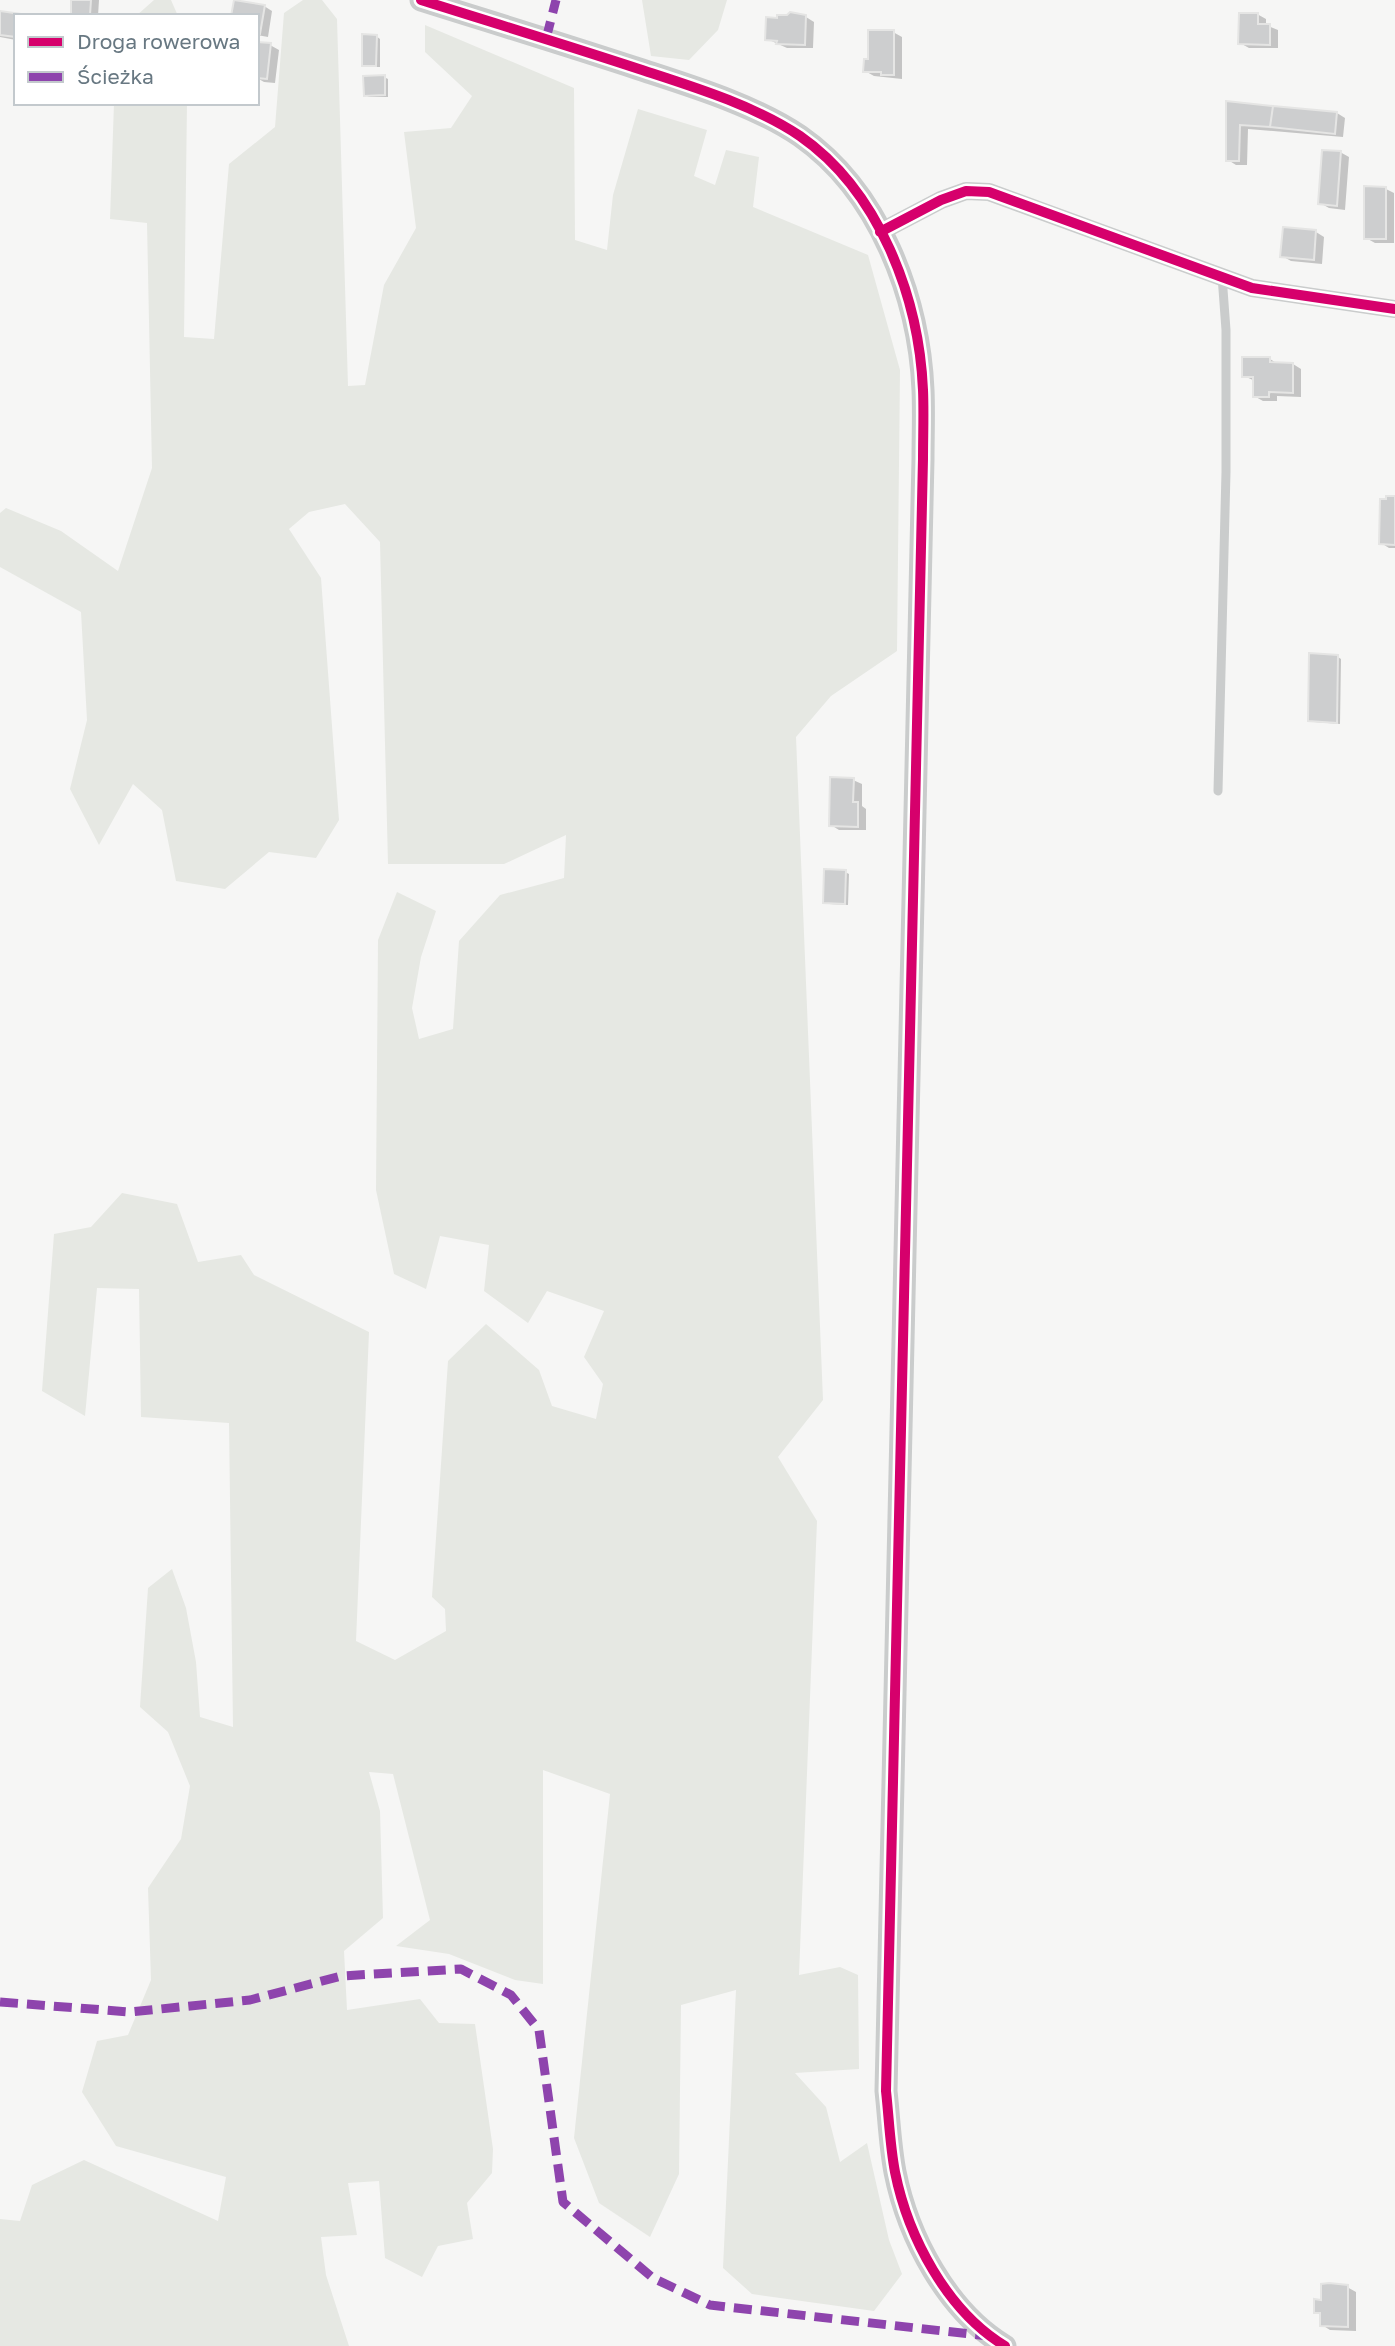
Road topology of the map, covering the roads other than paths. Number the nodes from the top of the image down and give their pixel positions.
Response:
1 (421, 0) edge
2 (880, 232) junction
3 (1222, 276) junction
4 (1395, 309) edge
5 (1218, 791) dead end
6 (1005, 2346) edge

1 - 2 street
2 - 3 street
2 - 6 street
3 - 4 street
3 - 5 lane

